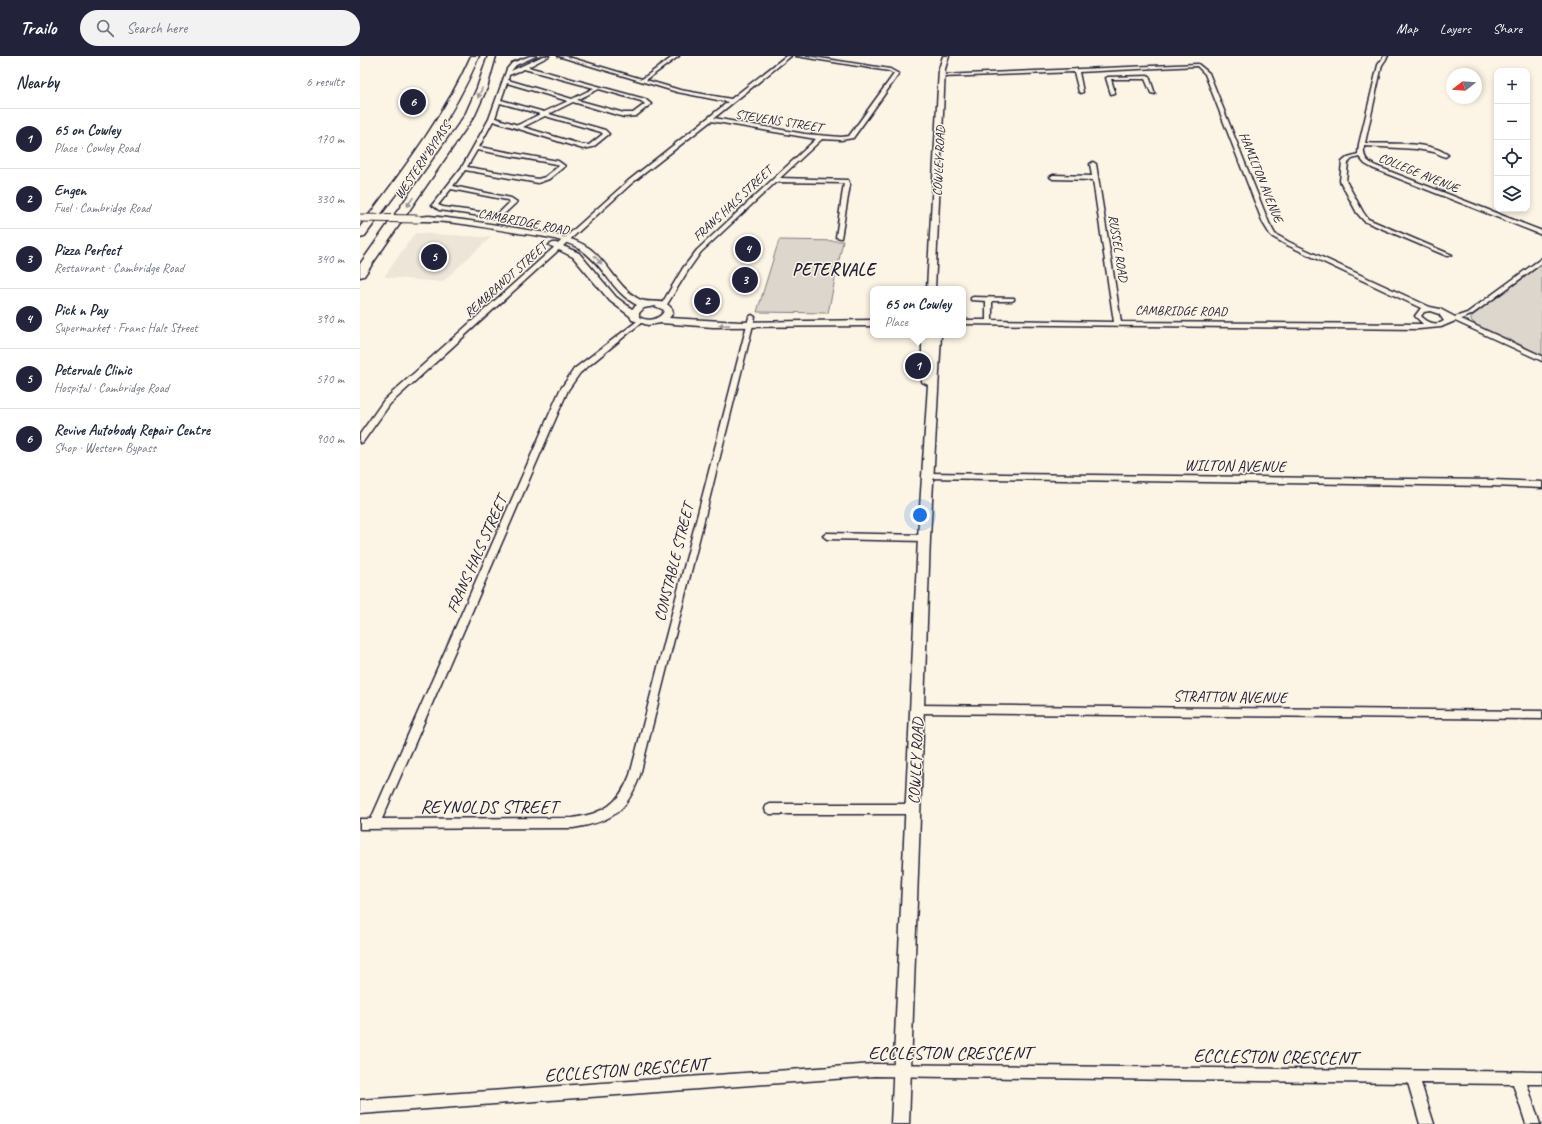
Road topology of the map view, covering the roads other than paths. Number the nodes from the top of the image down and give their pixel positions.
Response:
1 (466, 56) edge
2 (475, 56) edge
3 (492, 56) edge
4 (534, 56) edge
5 (547, 56) edge
6 (560, 56) edge
7 (677, 56) edge
8 (789, 56) edge
9 (798, 56) edge
10 (946, 56) edge
11 (590, 58) dead end
12 (1384, 58) edge
13 (584, 63) junction
14 (523, 67) junction
15 (1128, 68) junction
16 (1076, 71) junction
17 (506, 76) junction
18 (942, 76) junction
19 (1131, 77) junction
20 (643, 80) junction
21 (504, 82) junction
22 (463, 83) junction
23 (598, 88) junction
24 (1081, 92) dead end
25 (1113, 93) dead end
26 (1153, 93) dead end
27 (573, 100) junction
28 (499, 101) junction
29 (732, 101) junction
30 (546, 114) junction
31 (492, 119) junction
32 (710, 119) junction
33 (518, 127) junction
34 (820, 138) junction
35 (1362, 144) junction
36 (476, 148) junction
37 (1360, 155) junction
38 (1445, 155) dead end
39 (1093, 164) dead end
40 (464, 168) junction
41 (1053, 177) dead end
42 (1095, 178) junction
43 (776, 180) junction
44 (449, 187) junction
45 (360, 218) edge
46 (1542, 233) edge
47 (360, 235) edge
48 (839, 237) dead end
49 (562, 243) junction
50 (934, 245) junction
51 (1449, 255) dead end
52 (1542, 260) edge
53 (360, 273) edge
54 (931, 286) edge
55 (937, 286) edge
56 (973, 299) dead end
57 (989, 299) junction
58 (1012, 299) dead end
59 (1411, 301) junction
60 (644, 305) junction
61 (664, 307) junction
62 (1428, 310) junction
63 (1471, 312) junction
64 (1442, 313) junction
65 (1418, 315) junction
66 (870, 317) edge
67 (637, 318) junction
68 (1456, 319) junction
69 (660, 320) junction
70 (750, 321) junction
71 (989, 321) junction
72 (966, 322) edge
73 (870, 323) edge
74 (1118, 323) junction
75 (1446, 323) junction
76 (1433, 325) junction
77 (1399, 326) junction
78 (1473, 327) junction
79 (1482, 331) junction
80 (920, 338) edge
81 (927, 338) edge
82 (936, 338) edge
83 (1542, 359) edge
84 (926, 363) junction
85 (931, 397) junction
86 (360, 440) edge
87 (928, 476) junction
88 (1542, 485) edge
89 (827, 536) dead end
90 (924, 538) junction
91 (917, 709) junction
92 (1542, 715) edge
93 (770, 808) dead end
94 (913, 809) junction
95 (616, 810) joint
96 (360, 824) edge
97 (374, 824) junction
98 (903, 1069) junction
99 (1413, 1078) junction
100 (1518, 1078) junction
101 (1542, 1078) edge
102 (360, 1108) edge
103 (900, 1124) edge
104 (1427, 1124) edge
105 (1533, 1124) edge

1 - 22 highway
2 - 22 highway, WESTERN BYPASS
3 -> 53 highway, WESTERN BYPASS
4 - 17 street
5 - 14 street
6 - 13 street
7 - 20 street
8 - 29 street, REMBRANDT STREET
9 - 34 street, STEVENS STREET
10 - 18 street, COWLEY ROAD
11 - 13 street
12 - 35 street, COLLEGE AVENUE
13 - 20 street
14 - 17 street
14 - 23 street
15 - 16 street
15 - 19 street
15 - 59 street, HAMILTON AVENUE
16 - 18 street
16 - 24 street
17 - 21 street
18 - 50 street, COWLEY ROAD
19 - 25 street
19 - 26 street
20 - 29 street
21 - 27 street
21 - 28 street
22 - 47 highway, WESTERN BYPASS
23 - 27 street
23 - 27 street
27 - 30 street
28 - 30 street
28 - 31 street
29 - 32 street, REMBRANDT STREET
30 - 33 street
30 - 33 street
31 - 33 street
31 - 36 street
32 - 34 street, STEVENS STREET
32 - 49 street, REMBRANDT STREET
34 - 43 street, FRANS HALS STREET
35 - 37 street, COLLEGE AVENUE
35 - 38 street
36 - 40 street
36 - 40 street
37 - 46 street, COLLEGE AVENUE
37 - 51 street
39 - 42 street, RUSSEL ROAD
40 - 44 street
41 - 42 street
42 - 74 street, RUSSEL ROAD
43 - 48 street
43 - 61 street, FRANS HALS STREET
44 - 44 street
45 - 49 street, CAMBRIDGE ROAD, bridge
49 -> 60 street, CAMBRIDGE ROAD
49 - 67 street, CAMBRIDGE ROAD
49 - 86 street, REMBRANDT STREET
50 - 54 street, COWLEY ROAD
50 - 55 street, COWLEY ROAD
52 - 63 street
56 - 57 street
57 - 58 street
57 - 71 street
59 - 62 street, HAMILTON AVENUE
59 - 65 street
60 - 61 street
60 - 67 street
61 - 69 street
61 - 70 street
62 - 64 street
62 - 65 street, CAMBRIDGE ROAD
63 - 64 street
63 - 68 street
63 - 78 street
64 - 68 street
64 - 75 street
65 - 76 street
65 - 77 street, CAMBRIDGE ROAD
66 - 70 street
67 - 69 street
67 - 97 street, FRANS HALS STREET
68 - 75 street
68 - 78 street
70 -> 69 street
70 - 73 street
70 - 95 street, CONSTABLE STREET
71 - 72 street, CAMBRIDGE ROAD
71 - 74 street, CAMBRIDGE ROAD
74 - 77 street, CAMBRIDGE ROAD
75 - 76 street, CAMBRIDGE ROAD
75 - 79 street
76 - 77 street, CAMBRIDGE ROAD
78 - 79 street
79 - 83 street
80 - 84 street
81 - 84 street, COWLEY ROAD
82 - 85 street, COWLEY ROAD
84 - 85 street, COWLEY ROAD
85 - 87 street, COWLEY ROAD
87 - 88 street, WILTON AVENUE
87 - 90 street, COWLEY ROAD
89 - 90 street
90 - 91 street, COWLEY ROAD
91 - 92 street, STRATTON AVENUE
91 - 94 street, COWLEY ROAD
93 - 94 street
94 - 98 street, COWLEY ROAD
95 - 97 street, REYNOLDS STREET
96 - 97 street, REYNOLDS STREET
98 - 99 street, ECCLESTON CRESCENT
98 - 102 street, ECCLESTON CRESCENT
98 - 103 street, COWLEY ROAD
99 - 100 street, ECCLESTON CRESCENT
99 - 104 street
100 - 101 street, ECCLESTON CRESCENT
100 - 105 street

